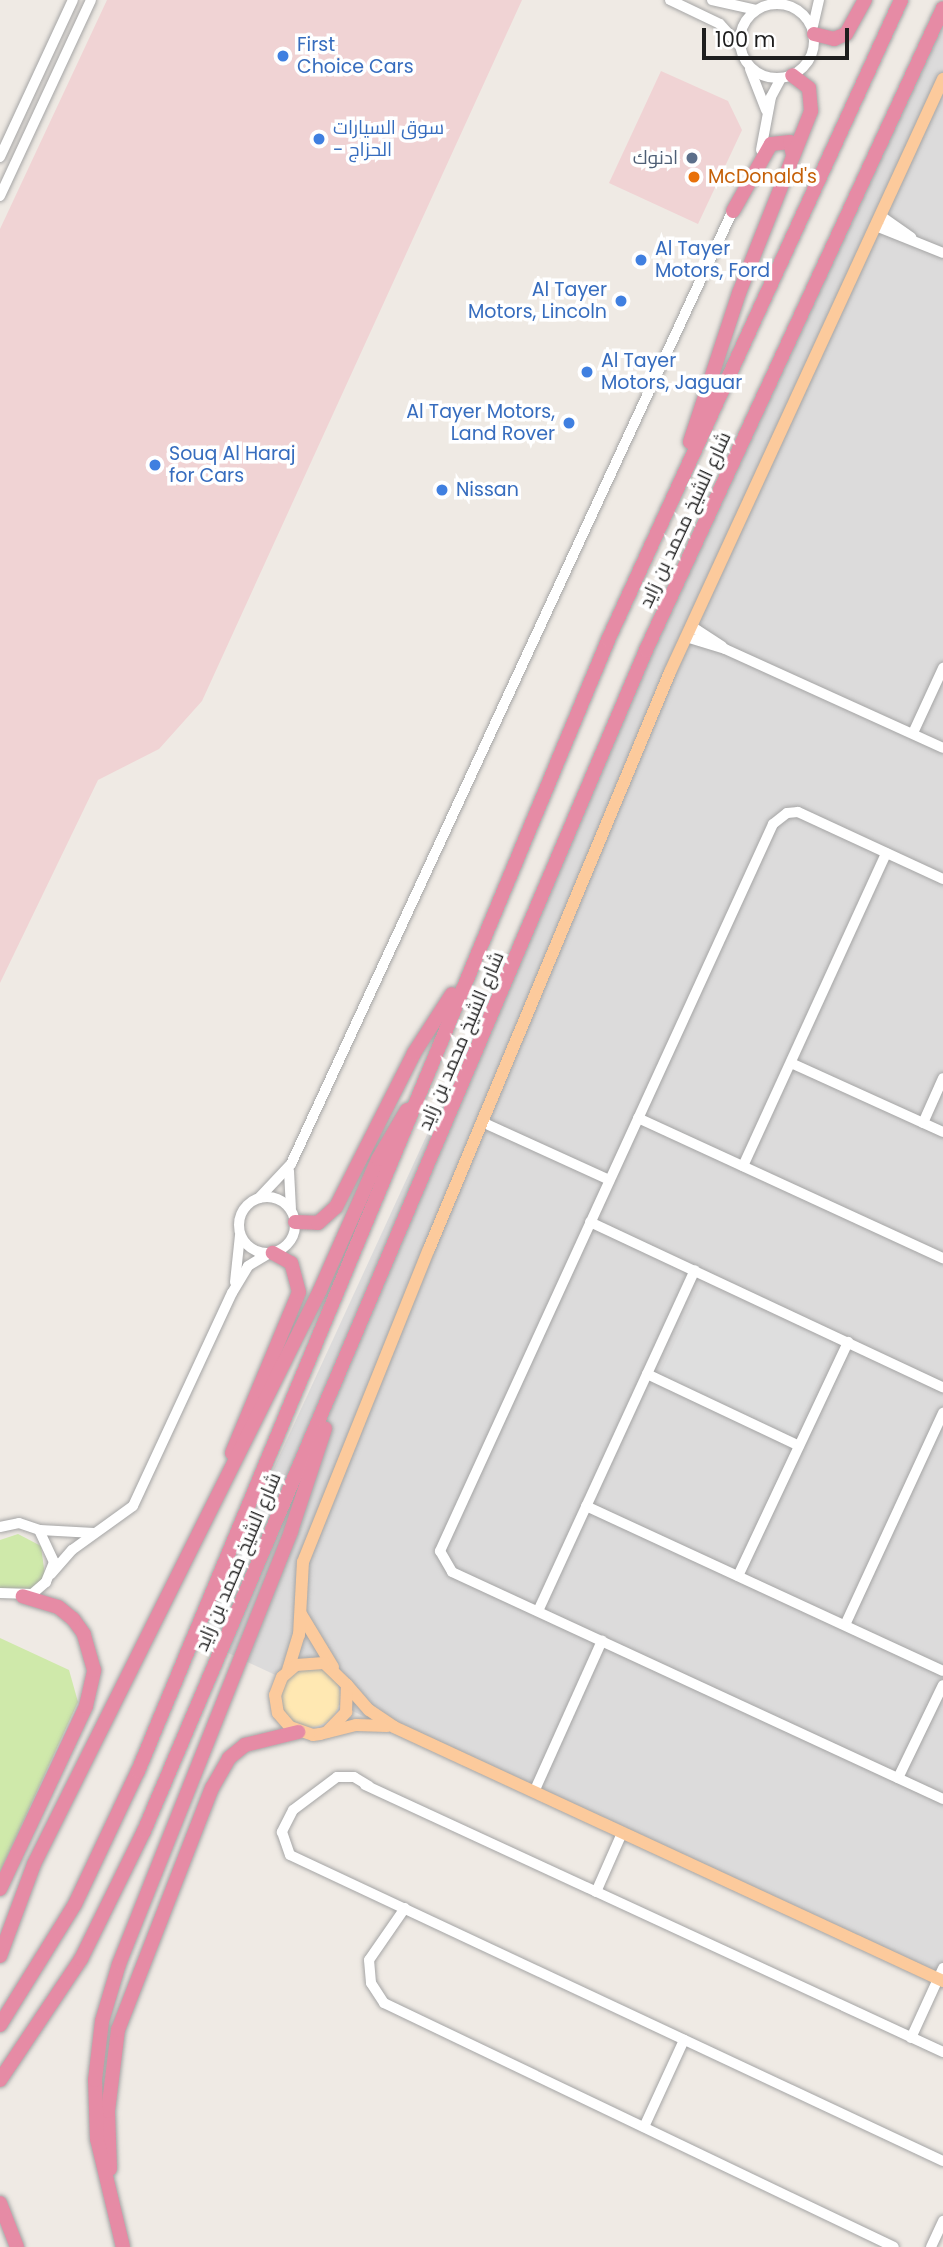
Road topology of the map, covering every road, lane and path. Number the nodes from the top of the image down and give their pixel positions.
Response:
1 (73, 0) edge
2 (92, 0) edge
3 (670, 0) edge
4 (712, 0) edge
5 (801, 0) edge
6 (818, 0) edge
7 (865, 0) edge
8 (901, 0) edge
9 (784, 4) junction
10 (943, 8) edge
11 (756, 10) junction
12 (814, 32) junction
13 (740, 46) junction
14 (748, 64) junction
15 (787, 76) junction
16 (943, 79) edge
17 (767, 118) junction
18 (793, 155) junction
19 (0, 157) edge
20 (0, 197) edge
21 (733, 211) junction
22 (878, 221) junction
23 (943, 253) edge
24 (674, 494) junction
25 (689, 632) junction
26 (943, 668) edge
27 (913, 733) junction
28 (943, 748) edge
29 (886, 853) junction
30 (943, 879) edge
31 (464, 979) junction
32 (791, 1063) junction
33 (943, 1078) edge
34 (419, 1095) junction
35 (638, 1118) junction
36 (482, 1122) junction
37 (923, 1123) junction
38 (943, 1132) edge
39 (291, 1164) junction
40 (743, 1166) junction
41 (609, 1180) junction
42 (259, 1198) junction
43 (294, 1218) junction
44 (590, 1222) junction
45 (240, 1234) junction
46 (270, 1253) junction
47 (943, 1258) edge
48 (695, 1270) junction
49 (232, 1293) junction
50 (848, 1342) junction
51 (345, 1368) junction
52 (648, 1374) junction
53 (943, 1387) edge
54 (943, 1413) edge
55 (799, 1446) junction
56 (228, 1477) junction
57 (586, 1506) junction
58 (0, 1527) edge
59 (39, 1530) junction
60 (98, 1532) junction
61 (51, 1574) junction
62 (738, 1576) junction
63 (0, 1593) edge
64 (23, 1596) junction
65 (300, 1610) junction
66 (538, 1611) junction
67 (845, 1625) junction
68 (602, 1641) junction
69 (333, 1668) junction
70 (288, 1671) junction
71 (943, 1671) edge
72 (347, 1685) junction
73 (943, 1685) edge
74 (394, 1727) junction
75 (298, 1732) junction
76 (327, 1732) junction
77 (898, 1778) junction
78 (534, 1792) junction
79 (943, 1798) edge
80 (622, 1833) junction
81 (0, 1889) edge
82 (596, 1892) junction
83 (405, 1908) junction
84 (0, 1956) edge
85 (941, 1976) edge
86 (0, 2025) edge
87 (911, 2038) junction
88 (684, 2040) junction
89 (943, 2052) edge
90 (0, 2080) edge
91 (644, 2127) junction
92 (943, 2161) edge
93 (0, 2203) edge
94 (943, 2221) edge
95 (116, 2226) junction
96 (17, 2247) edge
97 (123, 2247) edge
98 (894, 2247) edge
99 (931, 2247) edge

1 - 19 street
2 - 20 street
3 - 13 street
4 - 11 street
5 - 9 street
6 - 12 street
7 - 12 highway
8 - 24 highway, شارع الشيخ محمد بن زايد
9 - 11 street
9 - 12 street
10 - 51 highway, شارع الشيخ محمد بن زايد
11 - 13 street
12 - 15 street
13 - 14 street
14 - 15 street
14 - 17 street
15 - 17 street
15 - 18 highway
16 - 22 main road
17 - 21 street
18 - 21 highway
18 - 24 highway
21 - 39 street
22 - 23 street
22 - 25 main road
24 - 31 highway, شارع الشيخ محمد بن زايد
25 - 27 street
25 - 36 main road
26 - 27 street
27 - 28 street
29 - 30 street
29 - 32 street
29 - 35 street
31 - 34 highway, شارع الشيخ محمد بن زايد
31 - 43 highway
32 - 37 street
32 - 40 street
33 - 37 street
34 - 56 highway
34 - 86 highway, شارع الشيخ محمد بن زايد
35 - 40 street
35 - 41 street
36 - 41 street
36 - 65 main road
37 - 38 street
39 - 42 street
39 - 43 street
40 - 47 street
41 - 44 street
42 - 43 street
42 - 45 street
43 - 46 street
44 - 48 street
44 - 66 street
45 - 46 street
45 - 49 street
46 - 49 street
46 - 56 highway
48 - 50 street
48 - 52 street
49 - 60 street
50 - 53 street
50 - 55 street
51 - 90 highway, شارع الشيخ محمد بن زايد
51 - 95 highway
52 - 55 street
52 - 57 street
54 - 67 street
55 - 62 street
56 - 84 highway
57 - 62 street
57 - 66 street
58 - 59 street
59 - 60 street
59 - 61 street
60 - 61 street
61 - 64 street
62 - 67 street
63 - 64 street
64 - 81 highway
65 - 69 main road
65 - 70 main road
66 - 68 street
67 - 71 street
68 - 77 street
68 - 78 street
69 - 70 main road
69 - 72 main road
70 - 75 main road
72 - 74 main road
72 - 76 main road
73 - 77 street
74 - 76 main road
74 - 78 main road
75 - 76 main road
75 - 95 highway
77 - 79 street
78 - 80 main road
80 - 82 street
80 - 85 main road
82 - 83 street
82 - 87 street
83 - 88 street
83 - 91 street
85 - 87 street
87 - 89 street
88 - 91 street
88 - 92 street
91 - 98 street
93 - 96 highway
94 - 99 street
95 - 97 highway

